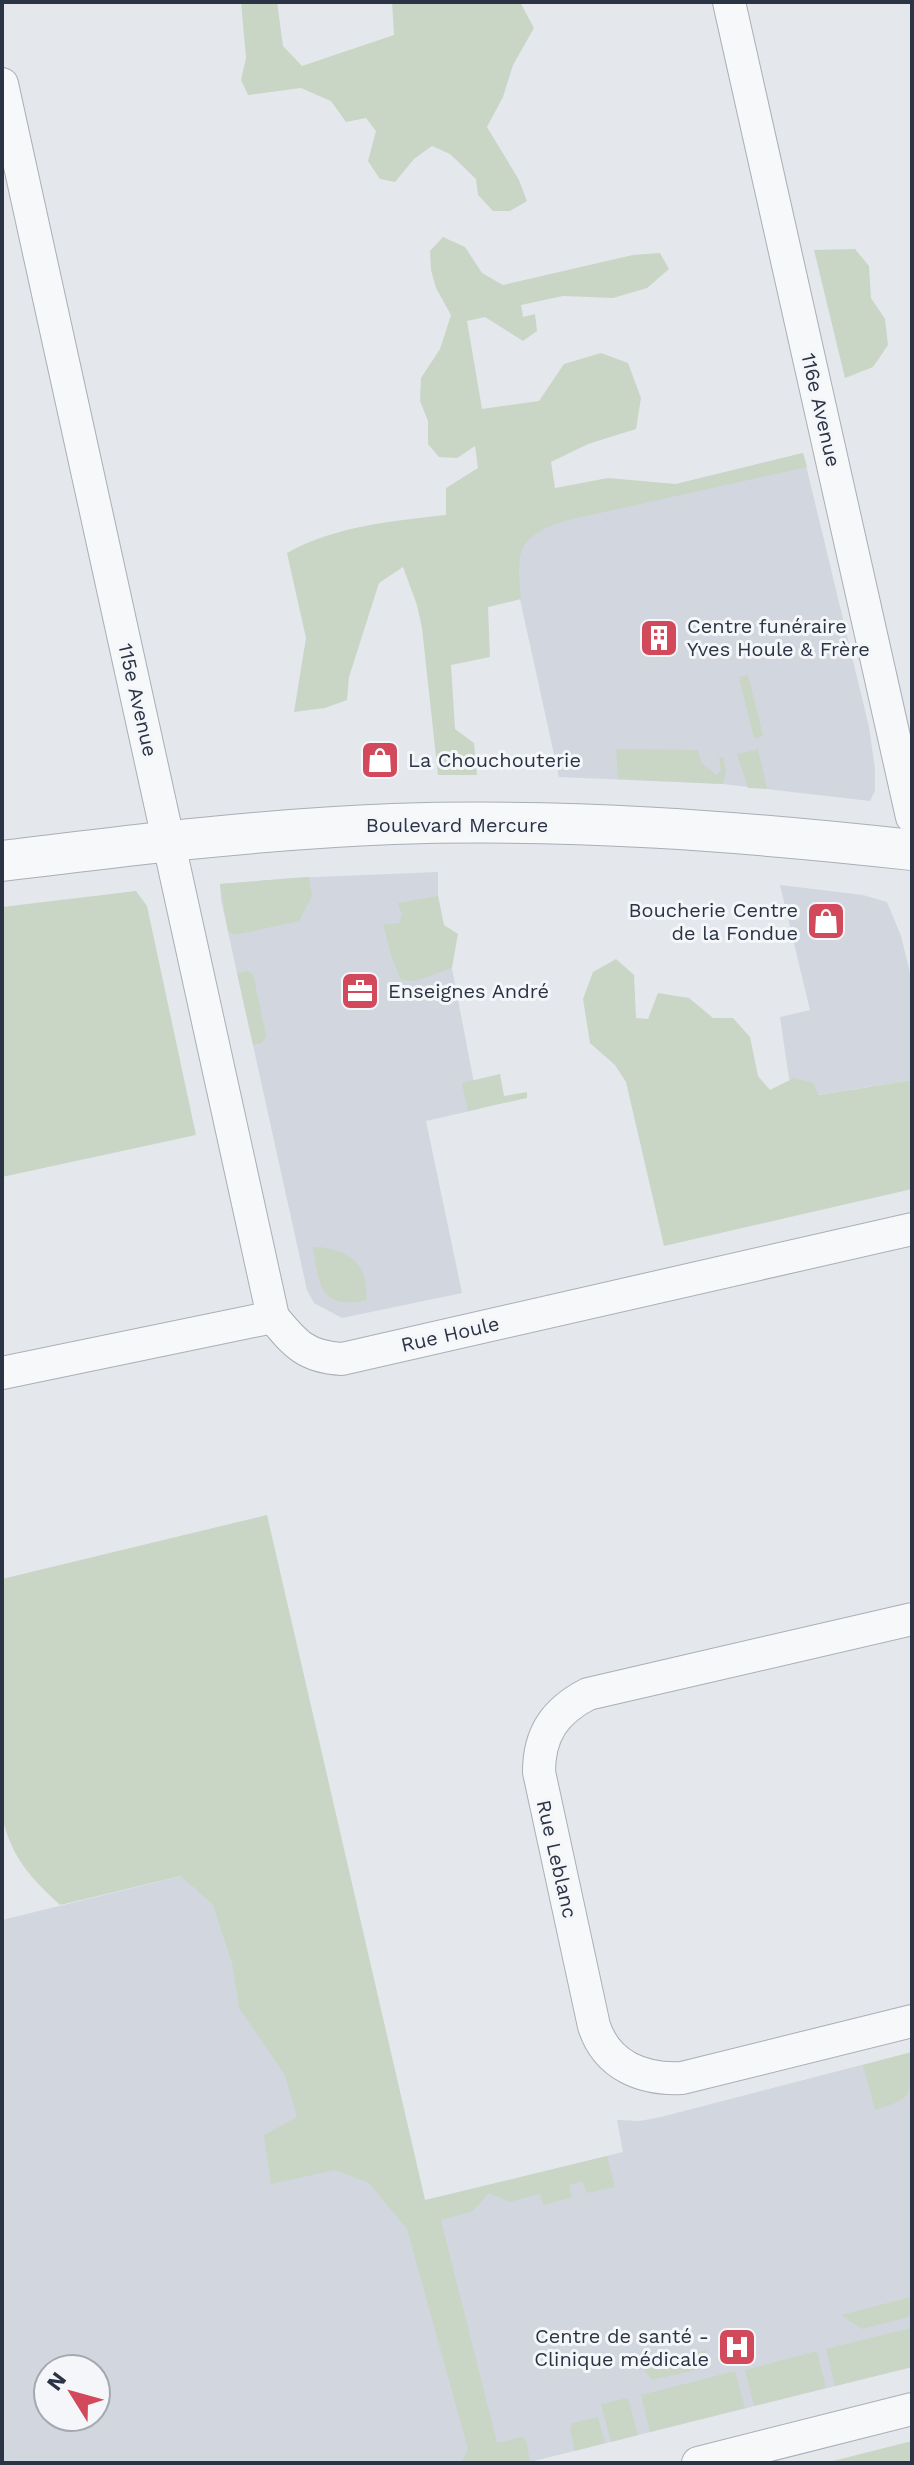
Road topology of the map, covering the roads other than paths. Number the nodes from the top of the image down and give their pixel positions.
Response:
1 (729, 2) edge
2 (2, 84) edge
3 (912, 817) edge
4 (170, 841) junction
5 (912, 850) edge
6 (2, 861) edge
7 (912, 1229) edge
8 (273, 1317) junction
9 (2, 1373) edge
10 (912, 1619) edge
11 (912, 2021) edge
12 (912, 2409) edge
13 (698, 2463) edge

1 - 3 street, 116e Avenue
2 - 4 street, 115e Avenue
4 - 5 street, Boulevard Mercure
4 - 6 street, Boulevard Mercure
4 - 8 street, 115e Avenue
7 - 8 street, Rue Houle
8 - 9 street
10 - 11 street, Rue Leblanc
12 - 13 street

